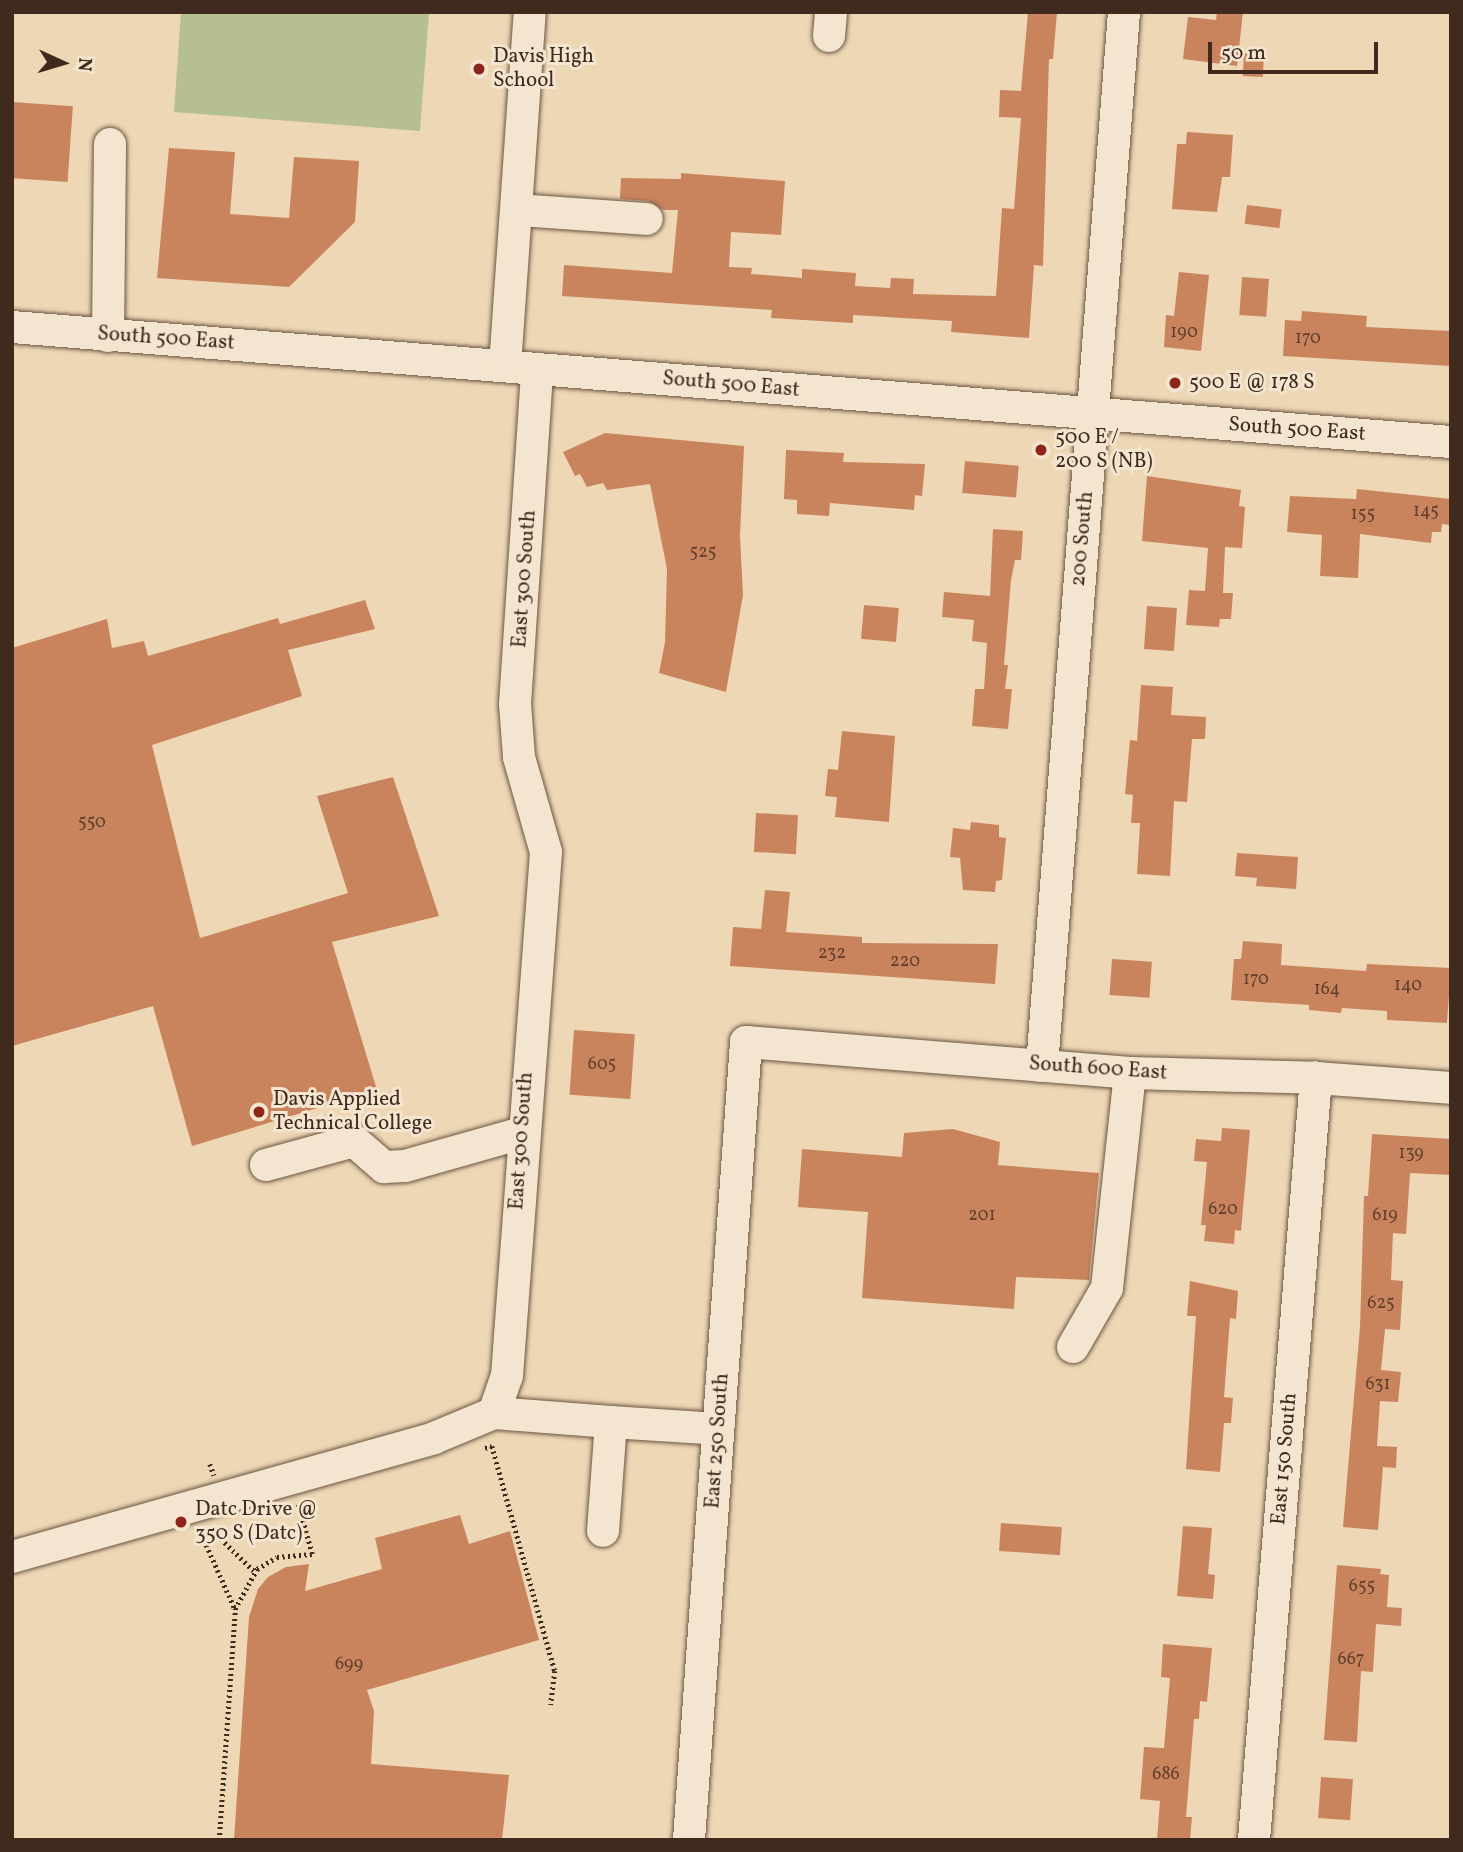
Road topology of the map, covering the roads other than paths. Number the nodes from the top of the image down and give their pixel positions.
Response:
1 (530, 12) edge
2 (1124, 12) edge
3 (110, 144) dead end
4 (518, 210) junction
5 (647, 219) dead end
6 (12, 327) edge
7 (108, 336) junction
8 (505, 366) junction
9 (537, 369) junction
10 (1093, 415) junction
11 (1451, 442) edge
12 (746, 1042) joint
13 (1042, 1066) junction
14 (1130, 1073) junction
15 (1316, 1078) junction
16 (1451, 1088) edge
17 (522, 1133) junction
18 (266, 1165) dead end
19 (1073, 1347) dead end
20 (494, 1413) junction
21 (611, 1422) junction
22 (719, 1429) junction
23 (603, 1531) dead end
24 (12, 1557) edge
25 (689, 1840) edge
26 (1254, 1840) edge

1 - 4 street
2 - 10 street, 200 South
3 - 7 street
4 - 5 street
4 - 8 street
6 - 7 street, South 500 East
7 - 8 street, South 500 East
8 - 9 street, South 500 East
9 - 10 street, South 500 East
9 - 17 street, East 300 South
10 - 11 street, South 500 East
10 - 13 street, 200 South
12 - 13 street, South 600 East
12 - 22 street, East 250 South
13 - 14 street, South 600 East
14 - 15 street, South 600 East
14 - 19 street
15 - 16 street, South 600 East
15 - 26 street, East 150 South
17 - 18 street
17 - 20 street, East 300 South
20 - 21 street
20 - 24 street
21 - 22 street
21 - 23 street
22 - 25 street, East 250 South

